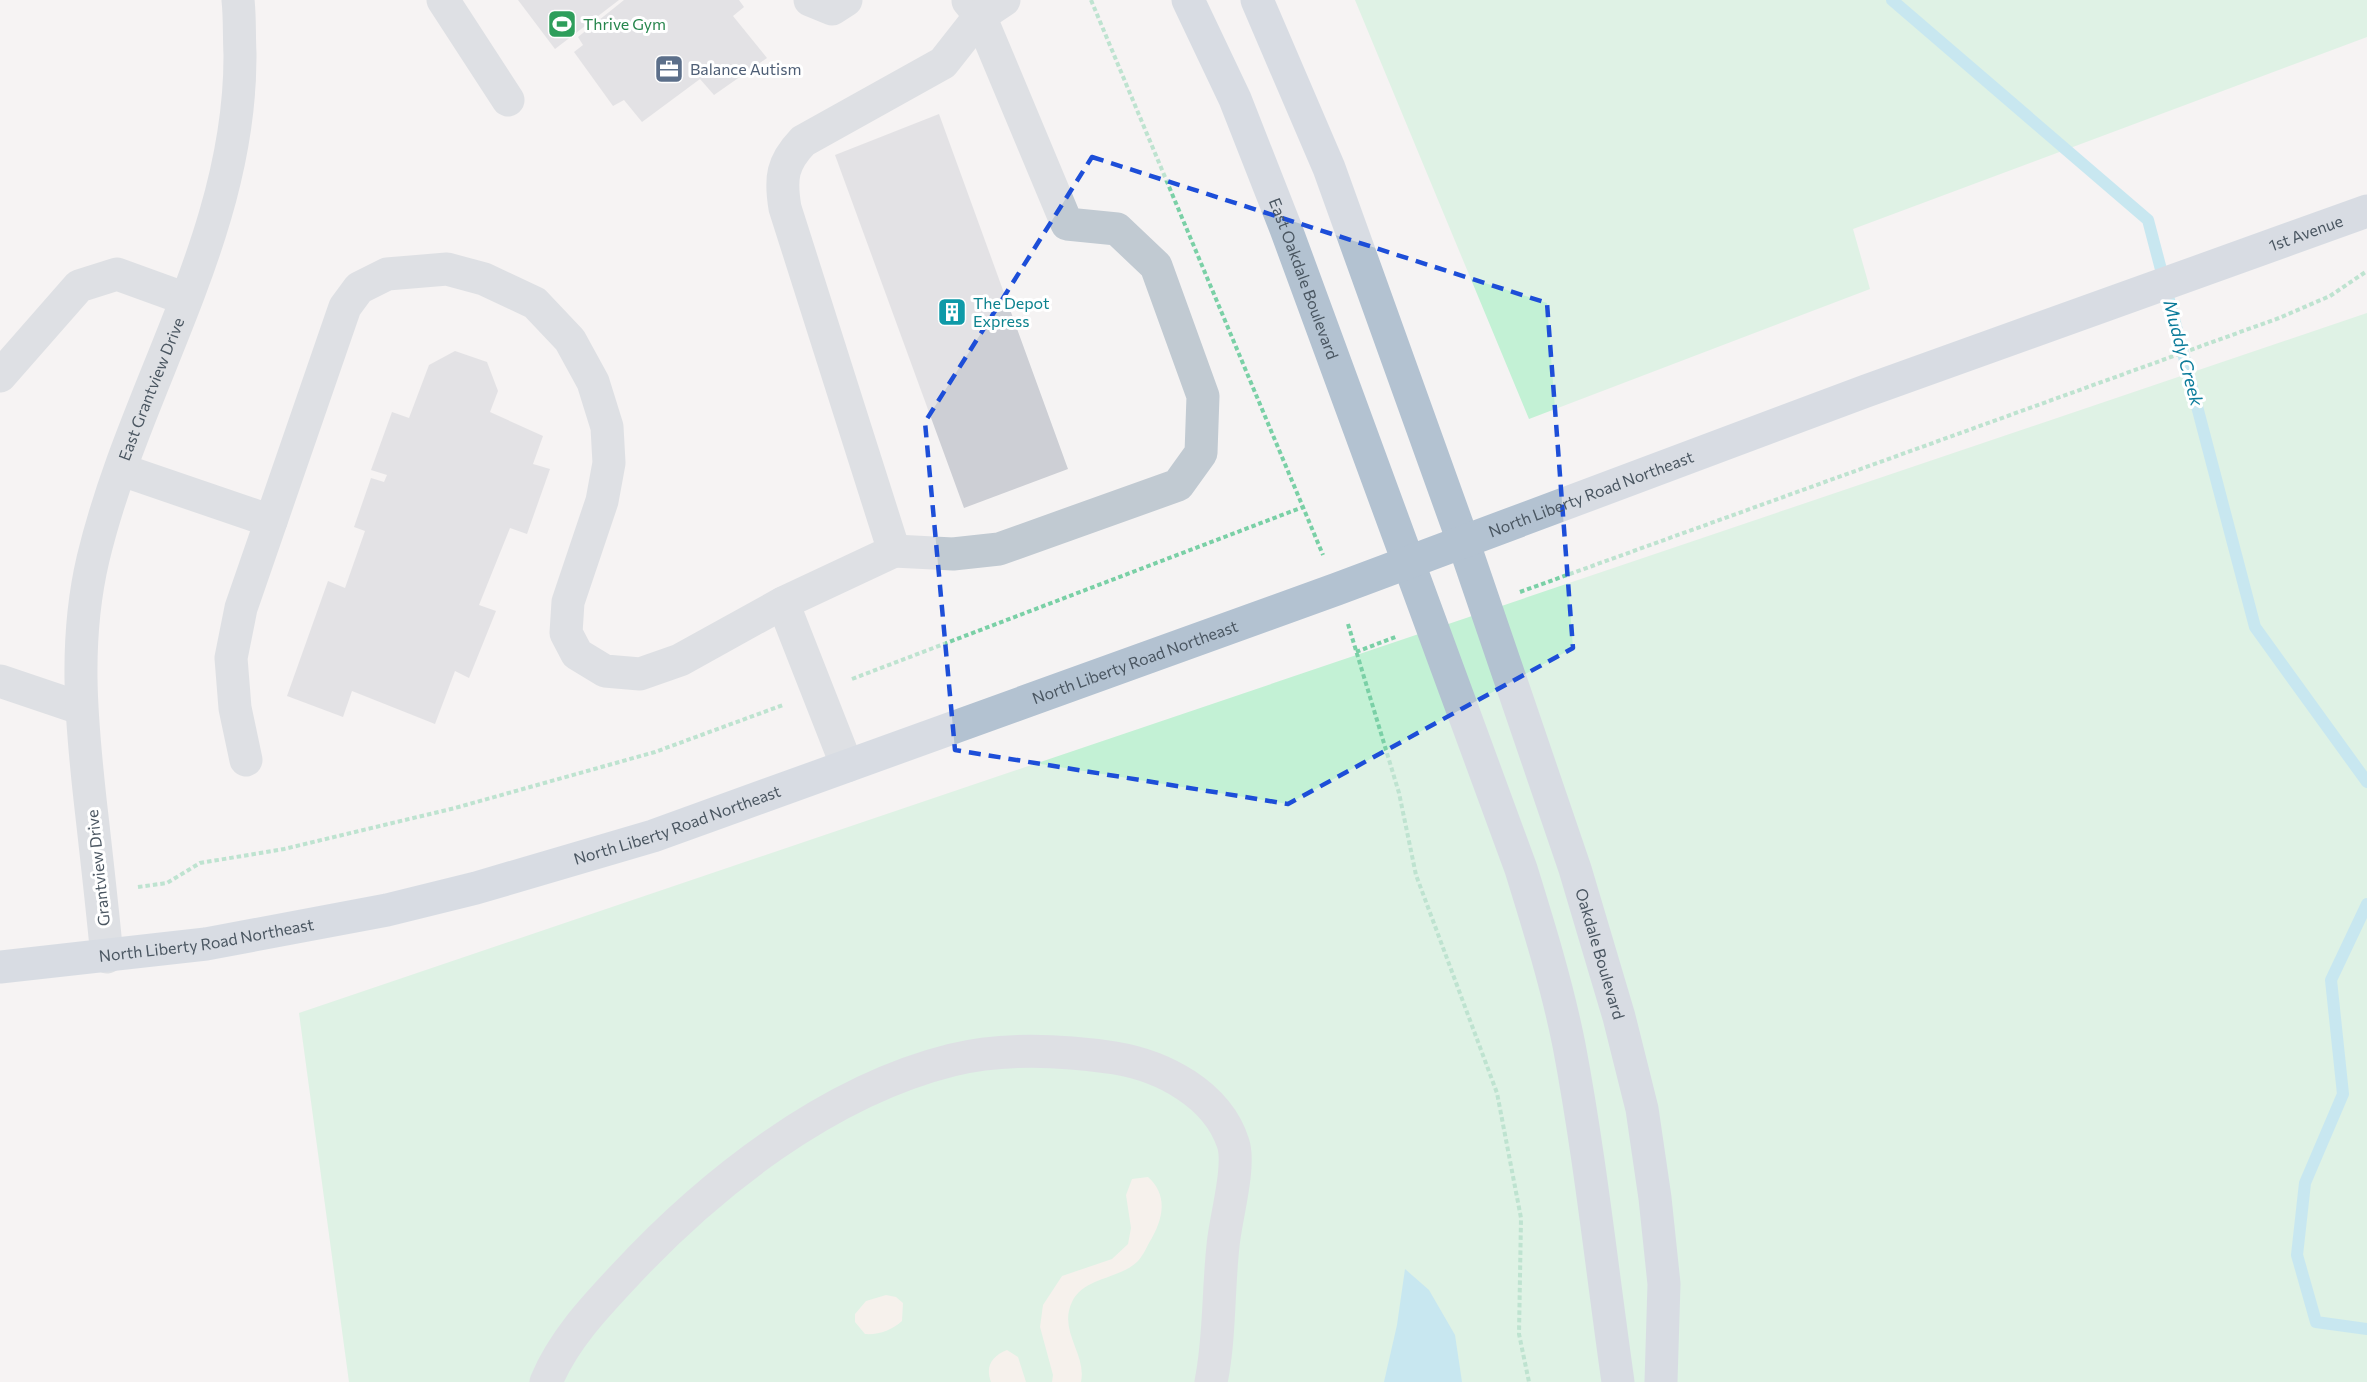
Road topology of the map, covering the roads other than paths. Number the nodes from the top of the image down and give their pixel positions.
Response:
1 (238, 0) edge
2 (443, 0) edge
3 (810, 0) edge
4 (846, 0) edge
5 (1188, 0) edge
6 (1257, 0) edge
7 (984, 5) edge
8 (508, 99) dead end
9 (2367, 211) edge
10 (2244, 253) joint
11 (186, 299) junction
12 (0, 376) edge
13 (122, 470) junction
14 (271, 521) junction
15 (1463, 541) junction
16 (894, 551) junction
17 (1409, 562) junction
18 (783, 603) junction
19 (0, 681) edge
20 (80, 708) junction
21 (246, 760) dead end
22 (847, 766) junction
23 (88, 780) joint
24 (107, 957) junction
25 (0, 967) edge
26 (546, 1382) edge
27 (1211, 1382) edge
28 (1618, 1382) edge
29 (1661, 1382) edge

1 - 11 street, East Grantview Drive
2 - 8 street
3 - 4 street
5 - 17 main road, East Oakdale Boulevard
6 - 15 main road
7 - 16 street
7 - 16 street
9 - 10 main road, 1st Avenue
10 - 15 main road, North Liberty Road Northeast
11 - 12 street
11 - 13 street, East Grantview Drive
13 - 14 street
13 - 20 street, East Grantview Drive
14 - 18 street
14 - 21 street
15 - 17 main road, North Liberty Road Northeast
15 - 29 main road, Oakdale Boulevard
16 - 18 street
17 - 22 main road, North Liberty Road Northeast
17 - 28 main road
18 - 22 street
19 - 20 street
20 - 23 street, East Grantview Drive
22 - 24 main road, North Liberty Road Northeast
23 - 24 street, Grantview Drive
24 - 25 main road, North Liberty Road Northeast
26 - 27 street

